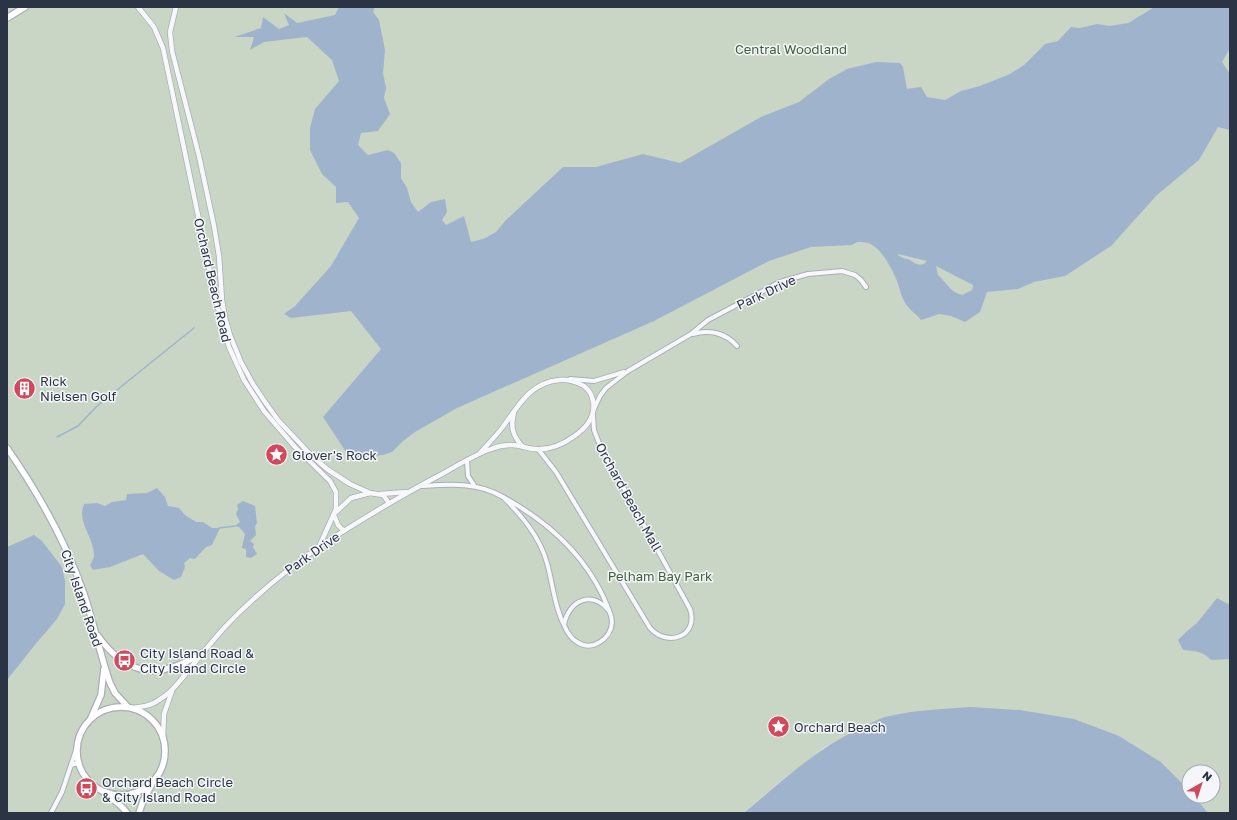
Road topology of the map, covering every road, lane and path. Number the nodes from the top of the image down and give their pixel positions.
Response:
1 (26, 7) edge
2 (138, 7) edge
3 (176, 7) edge
4 (7, 18) edge
5 (866, 287) dead end
6 (690, 334) junction
7 (737, 346) dead end
8 (628, 371) junction
9 (563, 380) junction
10 (514, 409) junction
11 (594, 412) junction
12 (522, 446) junction
13 (7, 448) edge
14 (538, 449) junction
15 (480, 453) junction
16 (467, 460) junction
17 (420, 486) junction
18 (475, 486) junction
19 (408, 492) junction
20 (370, 493) junction
21 (380, 494) junction
22 (503, 498) junction
23 (390, 503) junction
24 (334, 514) junction
25 (344, 531) junction
26 (318, 547) junction
27 (609, 611) junction
28 (564, 626) junction
29 (96, 633) junction
30 (202, 653) junction
31 (104, 667) junction
32 (172, 689) junction
33 (130, 708) junction
34 (89, 720) junction
35 (163, 738) junction
36 (78, 744) junction
37 (71, 766) junction
38 (80, 766) junction
39 (155, 778) junction
40 (102, 790) junction
41 (51, 813) edge
42 (127, 813) edge
43 (139, 813) edge

1 - 4 main road
2 - 24 street, Orchard Beach Road
3 - 20 street, Orchard Beach Road
5 - 6 street, Park Drive
6 - 7 street, Park Drive
6 - 8 street, Park Drive
8 - 9 street, Park Drive
8 - 11 street, Park Drive
9 - 10 street, Park Drive
9 - 11 street
10 - 12 street
10 - 15 street, Park Drive
11 - 14 street, Park Drive
11 - 14 street, Orchard Beach Mall
12 - 14 street, Park Drive
12 - 15 street, Park Drive
13 - 29 main road, City Island Road
15 - 16 street, Park Drive
16 - 17 street, Park Drive
16 - 18 street
17 - 18 street
17 - 19 street, Park Drive
18 - 22 street
19 - 21 street, Orchard Beach Road
19 - 23 street, Park Drive
20 - 21 street, Orchard Beach Road
20 - 24 street
21 - 23 street
22 - 27 street
22 - 28 street
23 - 25 street, Park Drive
24 - 25 street
24 - 26 street, Orchard Beach Road
25 - 26 street, Park Drive
26 - 30 street, Park Drive
27 - 28 street
27 - 28 street
29 - 30 main road
29 - 31 main road, City Island Road
30 - 32 street, Park Drive
31 - 33 main road, City Island Road
31 - 34 main road, City Island Road
32 - 33 street, Park Drive
32 - 35 street, Park Drive
33 - 34 main road
33 - 35 main road
34 - 36 main road
35 - 39 main road
36 - 37 street
36 - 38 main road
37 - 38 street
37 - 41 street
38 - 40 main road
39 - 40 main road
39 - 43 main road
40 - 42 main road

